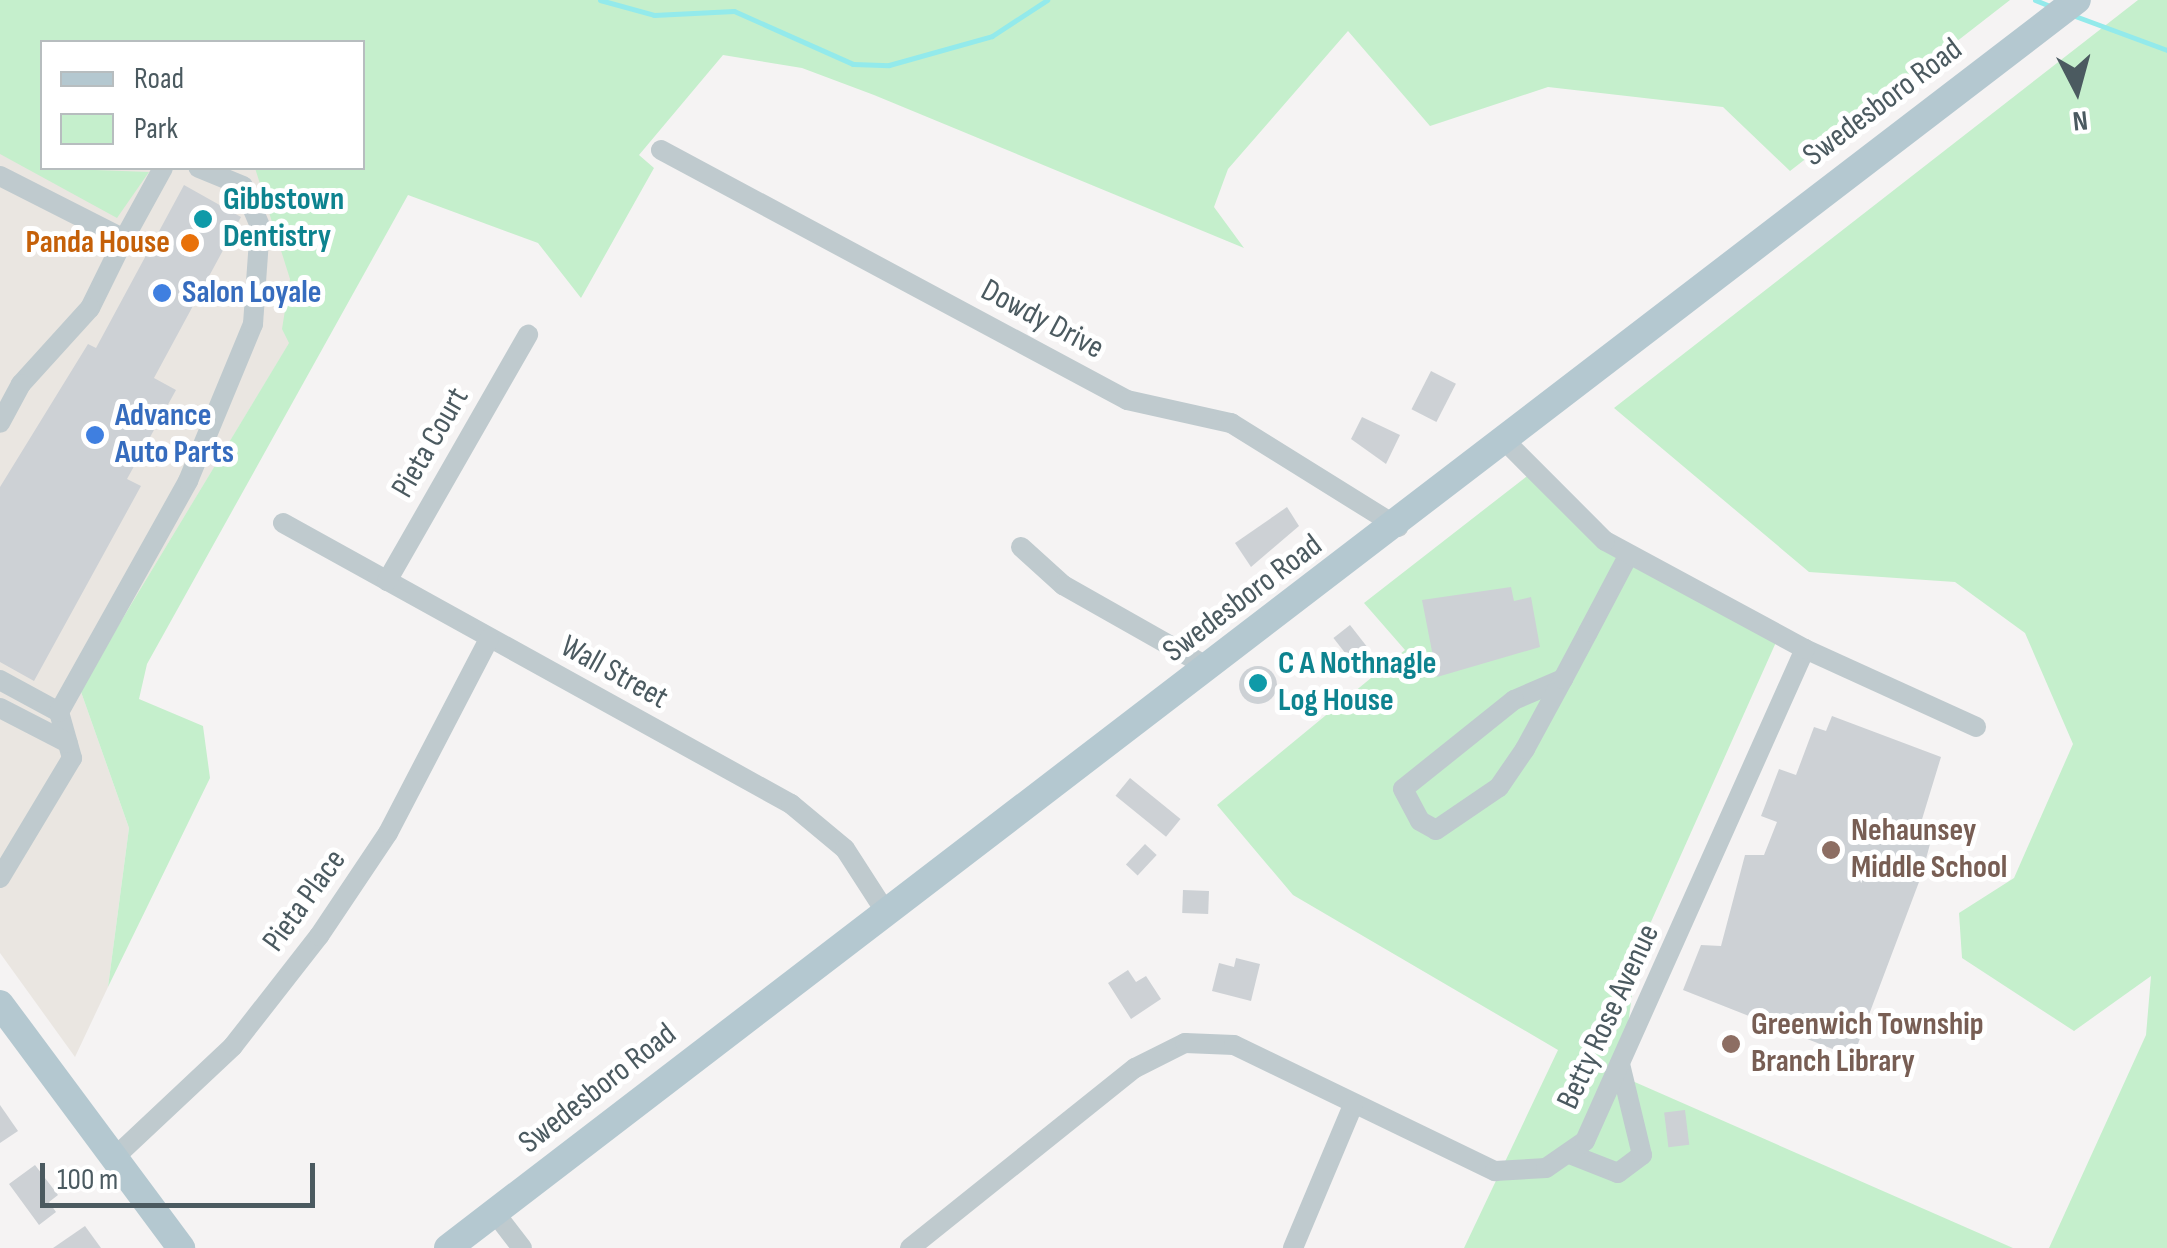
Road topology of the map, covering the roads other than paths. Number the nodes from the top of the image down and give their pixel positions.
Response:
1 (2076, 0) edge
2 (660, 150) dead end
3 (163, 170) edge
4 (203, 170) edge
5 (0, 176) edge
6 (124, 239) junction
7 (528, 335) dead end
8 (0, 423) edge
9 (1505, 442) junction
10 (283, 523) dead end
11 (1398, 526) junction
12 (1020, 547) dead end
13 (1628, 556) junction
14 (387, 581) junction
15 (489, 639) junction
16 (1805, 649) junction
17 (1210, 668) junction
18 (1563, 679) junction
19 (0, 680) edge
20 (0, 708) edge
21 (59, 712) junction
22 (1976, 728) dead end
23 (68, 743) junction
24 (4, 864) edge
25 (886, 911) junction
26 (0, 1004) edge
27 (1620, 1064) junction
28 (1354, 1105) junction
29 (1572, 1155) junction
30 (114, 1157) junction
31 (495, 1213) junction
32 (181, 1248) edge
33 (448, 1248) edge
34 (522, 1248) edge
35 (910, 1248) edge
36 (1293, 1248) edge

1 - 9 main road, Swedesboro Road
2 - 11 street, Dowdy Drive
3 - 6 street
4 - 21 street
5 - 6 street
6 - 8 street
7 - 14 street, Pieta Court
9 - 11 main road, Swedesboro Road
9 - 13 street
10 - 14 street, Wall Street
11 - 17 main road, Swedesboro Road
12 - 17 street
13 - 16 street
13 - 18 street
14 - 15 street, Wall Street
15 - 25 street, Wall Street
15 - 30 street, Pieta Place
16 - 22 street
16 - 27 street, Betty Rose Avenue
17 - 25 main road, Swedesboro Road
18 - 18 street
19 - 21 street
20 - 23 street
21 - 23 street
23 - 24 street
25 - 31 main road, Swedesboro Road
26 - 30 main road
27 - 29 street, Betty Rose Avenue
27 - 29 street
28 - 29 street, Betty Rose Avenue
28 - 35 street, Betty Rose Avenue
28 - 36 street
30 - 32 main road
31 - 33 main road, Swedesboro Road
31 - 34 street

